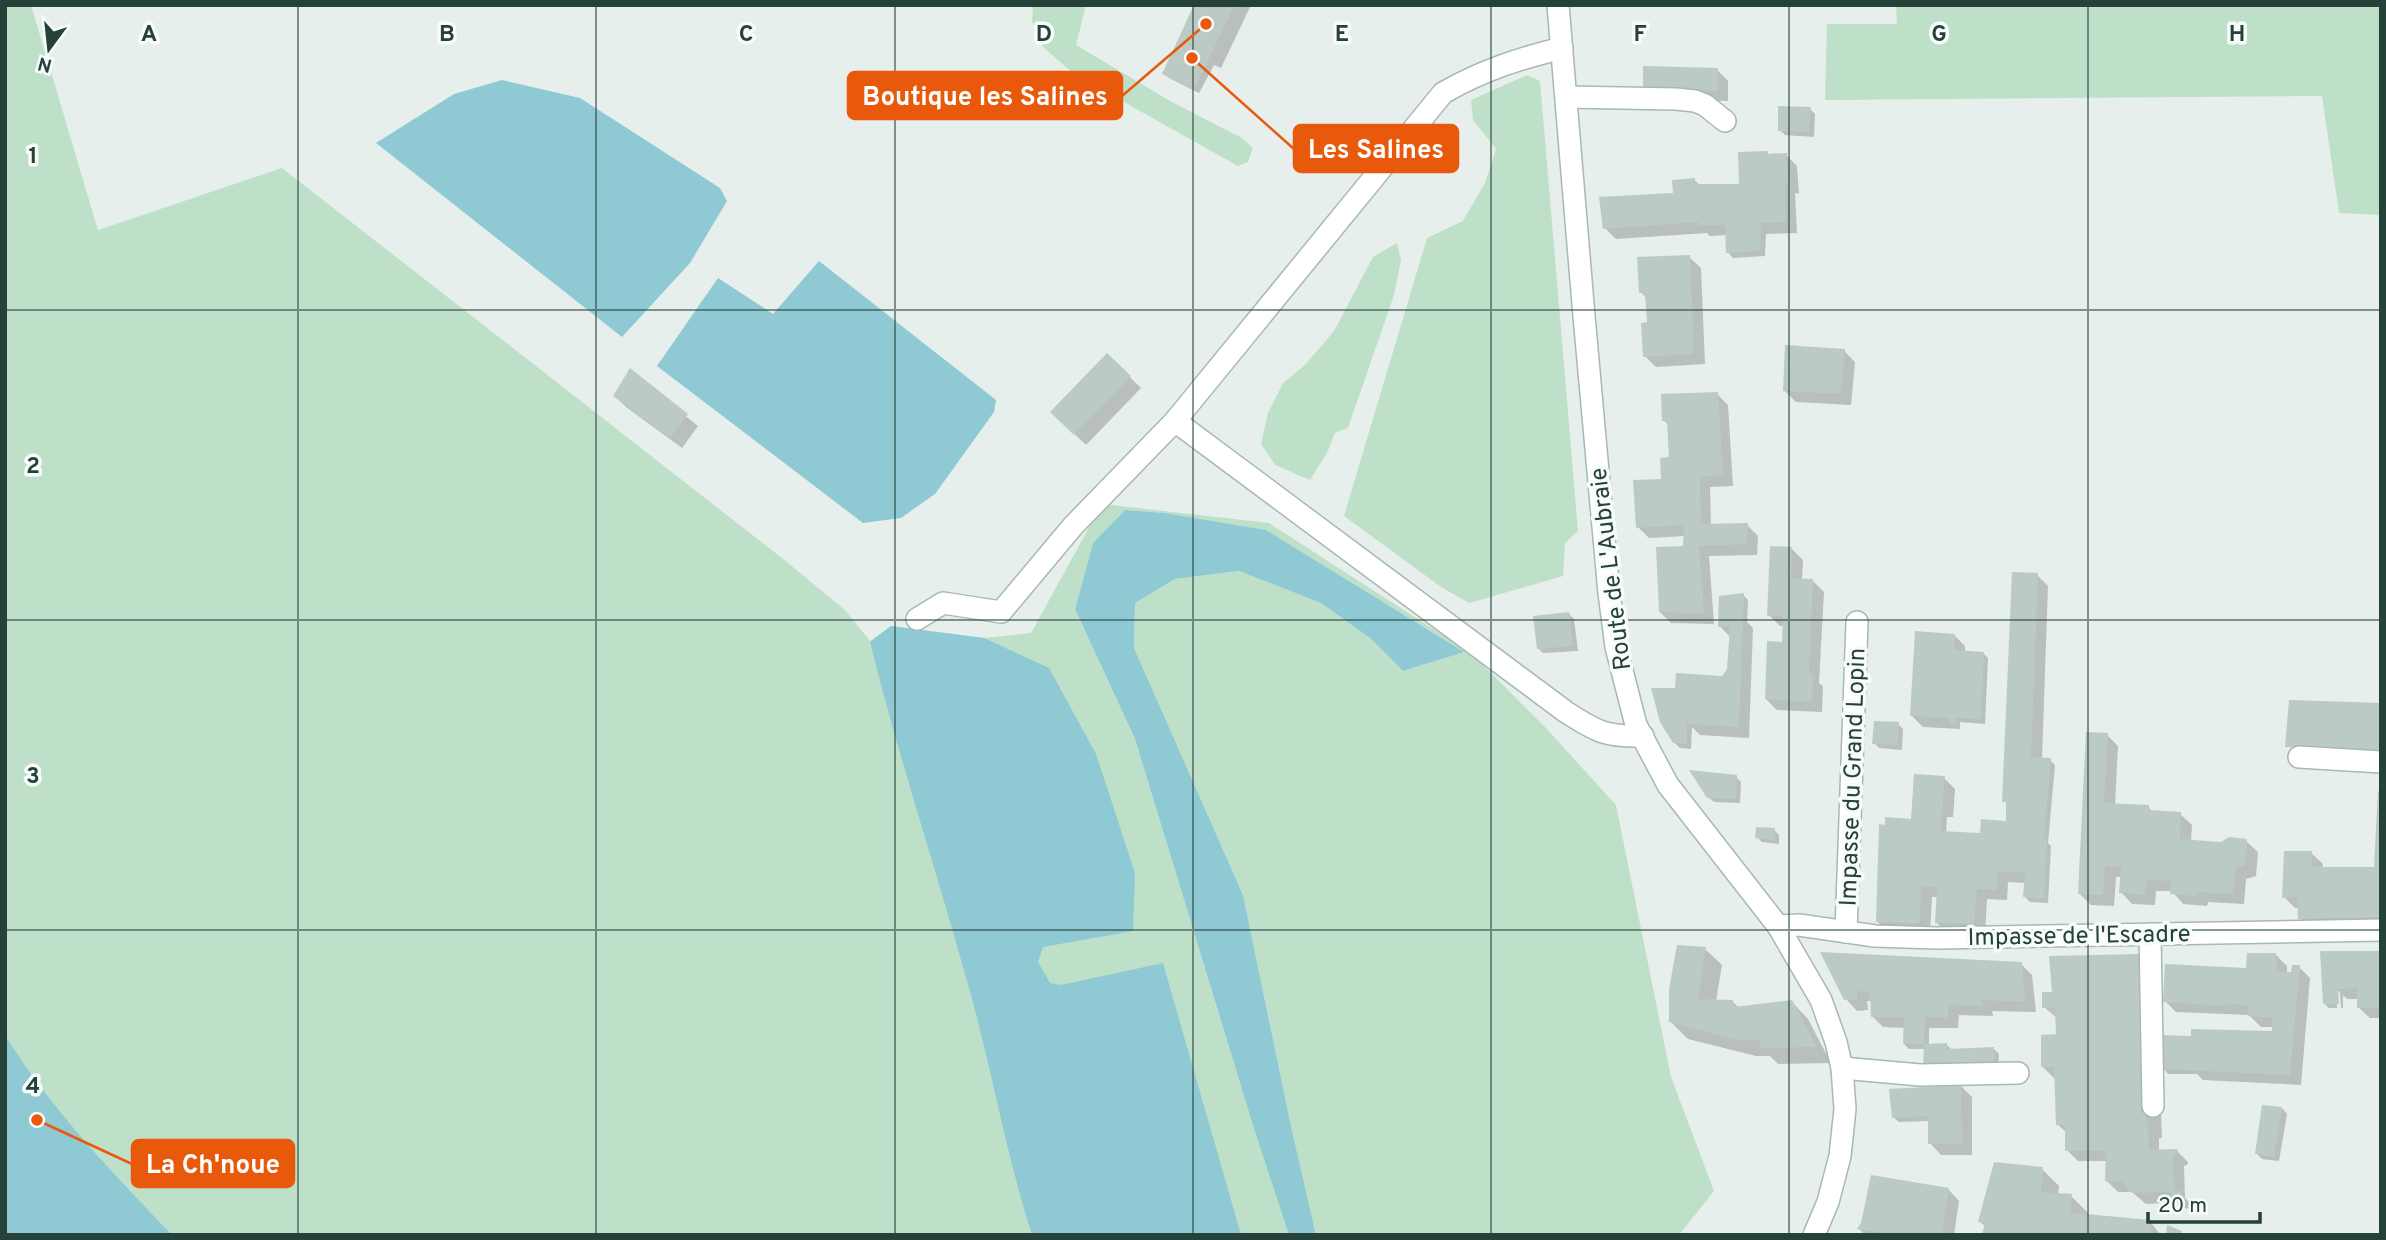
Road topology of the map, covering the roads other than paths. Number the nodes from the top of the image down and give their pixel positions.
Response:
1 (1558, 5) edge
2 (1562, 48) junction
3 (1566, 97) junction
4 (1725, 121) dead end
5 (1175, 421) junction
6 (917, 619) dead end
7 (1857, 622) dead end
8 (1643, 736) junction
9 (2299, 757) dead end
10 (2381, 762) edge
11 (1778, 926) junction
12 (2381, 930) edge
13 (1846, 932) junction
14 (2150, 934) junction
15 (1842, 1068) junction
16 (2018, 1073) dead end
17 (2153, 1106) dead end
18 (1814, 1235) edge

1 - 2 street, Route de L'Aubraie
2 - 3 street, Route de L'Aubraie
2 - 5 street
3 - 4 street
3 - 8 street, Route de L'Aubraie
5 - 6 street
5 - 8 street
7 - 13 street, Impasse du Grand Lopin
8 - 11 street, Route de L'Aubraie
9 - 10 street
11 - 13 street, Impasse de l'Escadre
11 - 15 street, Route de L'Aubraie
12 - 14 street, Impasse de l'Escadre
13 - 14 street, Impasse de l'Escadre
14 - 17 street
15 - 16 street
15 - 18 street, Route de L'Aubraie

